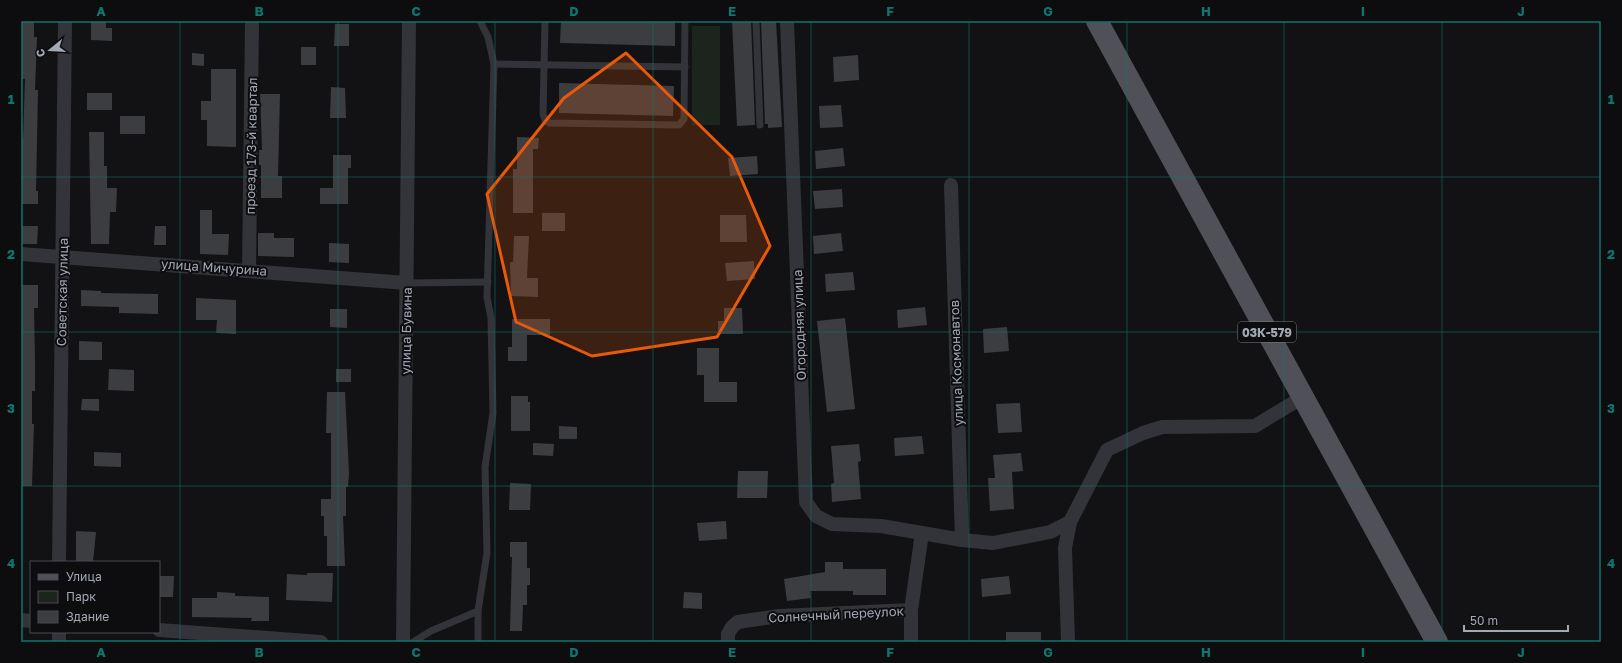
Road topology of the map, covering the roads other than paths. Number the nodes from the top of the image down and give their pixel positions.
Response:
1 (65, 21) edge
2 (252, 21) edge
3 (409, 21) edge
4 (480, 21) edge
5 (545, 21) edge
6 (685, 21) edge
7 (756, 21) edge
8 (787, 21) edge
9 (1097, 21) edge
10 (494, 64) junction
11 (544, 65) junction
12 (685, 68) junction
13 (760, 125) dead end
14 (951, 185) dead end
15 (21, 254) edge
16 (63, 256) junction
17 (249, 270) junction
18 (488, 282) junction
19 (407, 283) junction
20 (1303, 397) junction
21 (1070, 522) junction
22 (922, 533) junction
23 (962, 540) junction
24 (59, 561) edge
25 (911, 610) junction
26 (478, 611) junction
27 (160, 630) edge
28 (728, 638) edge
29 (321, 642) edge
30 (403, 642) edge
31 (413, 642) edge
32 (478, 642) edge
33 (911, 642) edge
34 (1068, 642) edge
35 (1437, 642) edge

1 - 16 street, Советская улица
2 - 17 street, проезд 173-й квартал
3 - 19 street, улица Бувина
4 - 10 lane
5 - 11 lane
6 - 12 lane
7 - 13 lane
8 - 22 street, Огородняя улица
9 - 20 main road, 03К-579
10 - 11 lane
10 - 18 lane
11 - 12 lane
11 - 12 lane
14 - 23 street, улица Космонавтов
15 - 16 street, улица Мичурина
16 - 17 street, улица Мичурина
16 - 24 street, Советская улица
17 - 19 street, улица Мичурина
18 - 19 lane
18 - 26 lane
19 - 30 street, улица Бувина
20 - 21 street
20 - 35 main road, 03К-579
21 - 23 street
21 - 34 street
22 - 23 street
22 - 25 street, Солнечный переулок
25 - 28 street, Солнечный переулок
25 - 33 street
26 - 31 lane
26 - 32 lane
27 - 29 street

